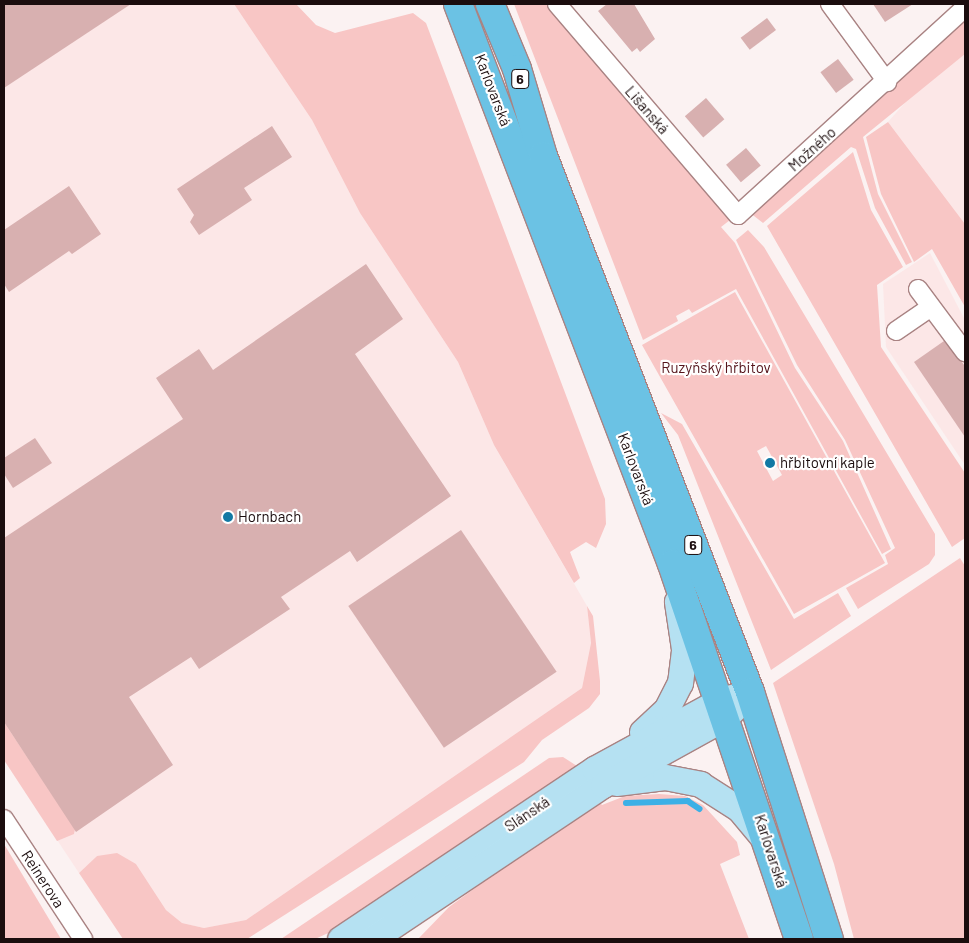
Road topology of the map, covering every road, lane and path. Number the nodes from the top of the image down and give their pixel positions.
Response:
1 (458, 4) edge
2 (490, 4) edge
3 (557, 4) edge
4 (830, 4) edge
5 (965, 8) edge
6 (886, 82) junction
7 (738, 215) joint
8 (918, 288) dead end
9 (931, 307) junction
10 (896, 331) dead end
11 (965, 352) edge
12 (672, 564) junction
13 (750, 692) junction
14 (723, 708) junction
15 (599, 777) junction
16 (4, 818) edge
17 (769, 846) junction
18 (83, 939) edge
19 (340, 939) edge
20 (373, 939) edge
21 (800, 939) edge
22 (829, 939) edge

1 - 12 main road, Karlovarská / 6
2 - 13 main road, Karlovarská / 6
3 - 7 street, Lišanská
4 - 6 street
5 - 6 street, Možného
6 - 7 street, Možného
8 - 9 street
9 - 10 street
9 - 11 street
12 - 14 main road, Karlovarská / 6
12 - 15 main road
13 - 14 main road, Slánská
13 - 22 main road, Karlovarská / 6
14 - 15 main road, Slánská
14 - 17 main road, Karlovarská / 6
15 - 17 main road
15 - 19 main road, Slánská
15 - 20 main road, Slánská
16 - 18 street, Reinerova
17 - 21 main road, Karlovarská / 6

